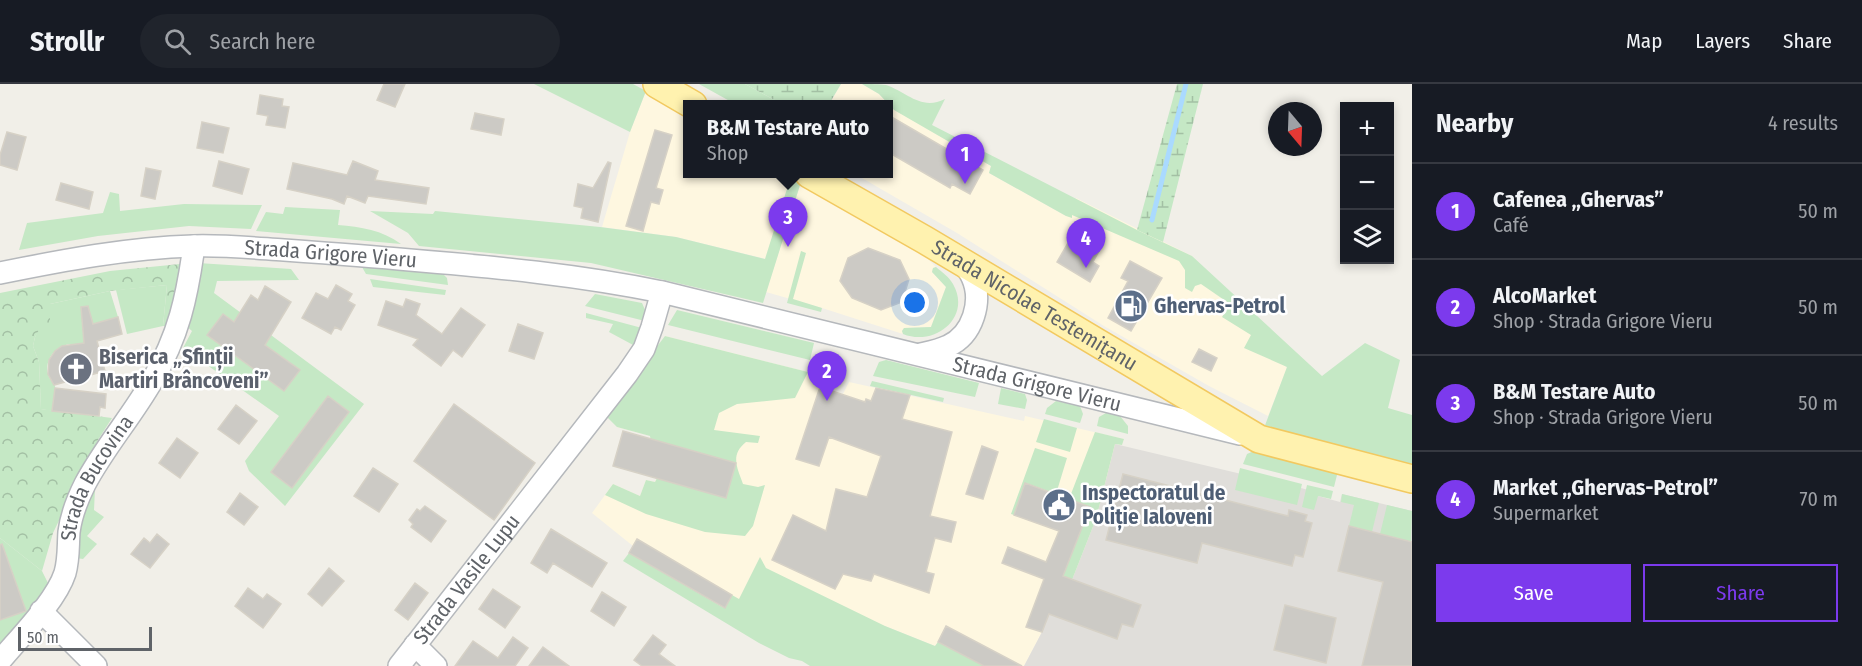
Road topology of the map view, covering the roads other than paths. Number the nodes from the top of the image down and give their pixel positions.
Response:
1 (657, 84) edge
2 (684, 100) edge
3 (815, 178) edge
4 (194, 246) junction
5 (961, 261) junction
6 (0, 273) edge
7 (662, 292) junction
8 (920, 355) junction
9 (1259, 439) junction
10 (1412, 479) edge
11 (41, 611) junction
12 (415, 645) junction
13 (0, 661) edge
14 (96, 666) edge
15 (399, 666) edge
16 (436, 666) edge

1 - 2 main road
3 - 5 main road, Strada Nicolae Testemițanu
4 - 6 street, Strada Grigore Vieru
4 - 7 street, Strada Grigore Vieru
4 - 11 street, Strada Bucovina
5 - 8 street
5 - 9 main road, Strada Nicolae Testemițanu
7 - 8 street, Strada Grigore Vieru
7 - 12 street, Strada Vasile Lupu
8 - 9 street, Strada Grigore Vieru
9 - 10 main road, Strada Grigore Vieru
11 - 13 street, Strada Bucovina
11 - 14 street
12 - 15 street
12 - 16 street, Strada Vasile Lupu

